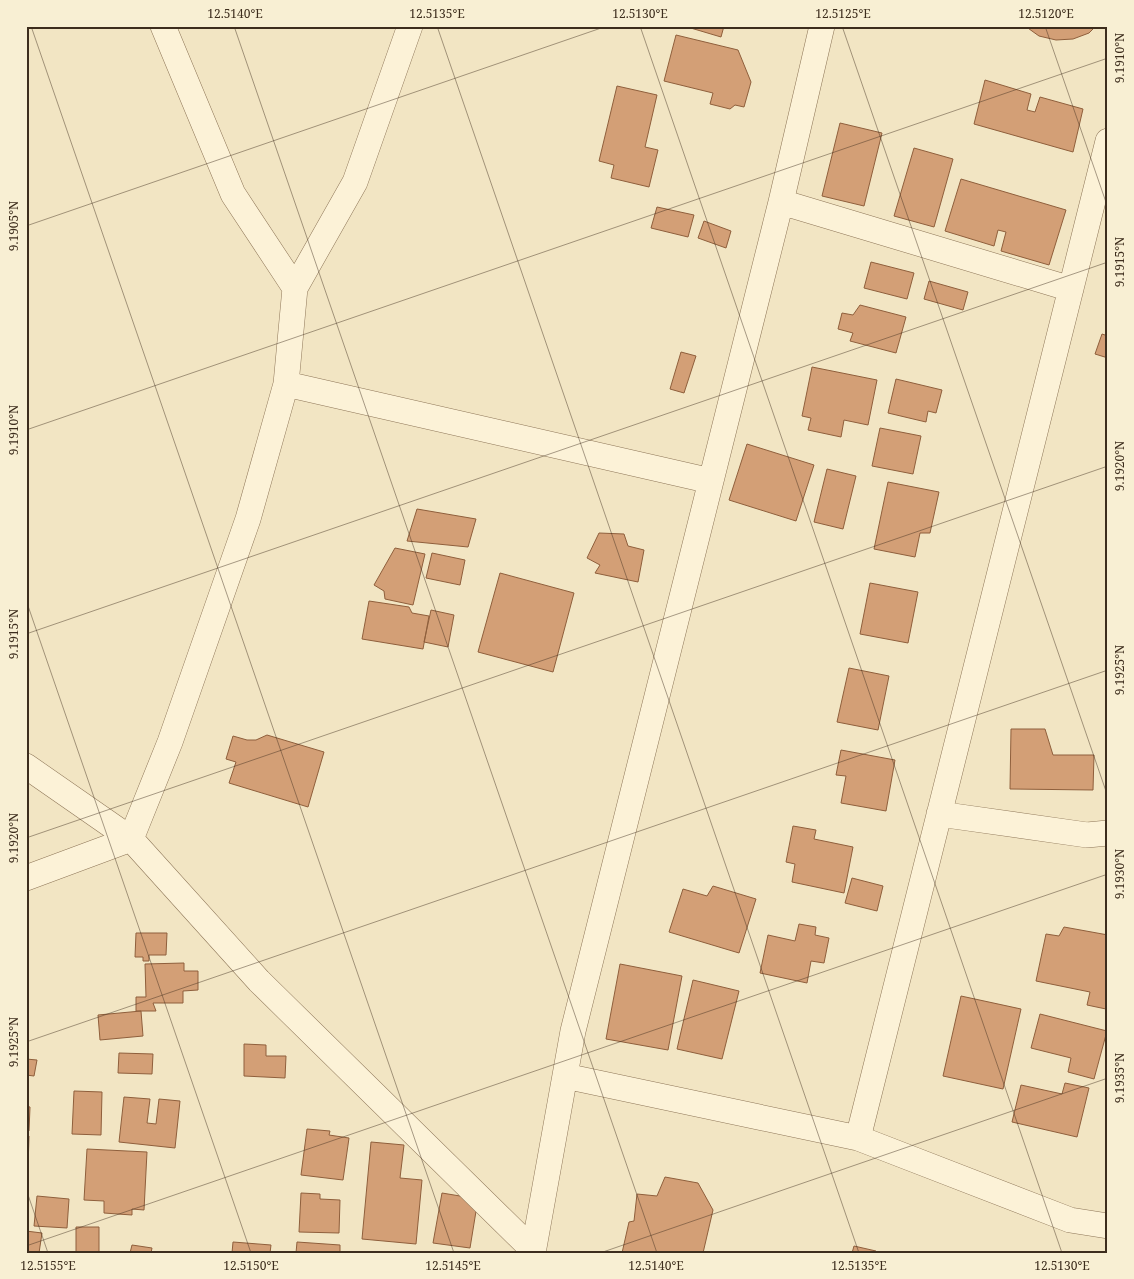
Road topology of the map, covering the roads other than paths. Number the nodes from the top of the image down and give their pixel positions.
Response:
1 (163, 26) edge
2 (410, 26) edge
3 (822, 26) edge
4 (1108, 141) edge
5 (781, 202) junction
6 (295, 288) junction
7 (1071, 288) junction
8 (286, 384) junction
9 (711, 481) junction
10 (26, 766) edge
11 (939, 814) junction
12 (1108, 833) edge
13 (130, 839) junction
14 (26, 878) edge
15 (565, 1076) junction
16 (858, 1138) junction
17 (1108, 1226) edge
18 (533, 1252) edge

1 - 6 street
2 - 6 street
3 - 5 street
4 - 7 street
5 - 7 street
5 - 9 street
6 - 8 street
7 - 11 street
8 - 9 street
8 - 13 street
9 - 15 street
10 - 13 street
11 - 12 street
11 - 16 street
13 - 14 street
13 - 18 street
15 - 16 street
15 - 18 street
16 - 17 street

